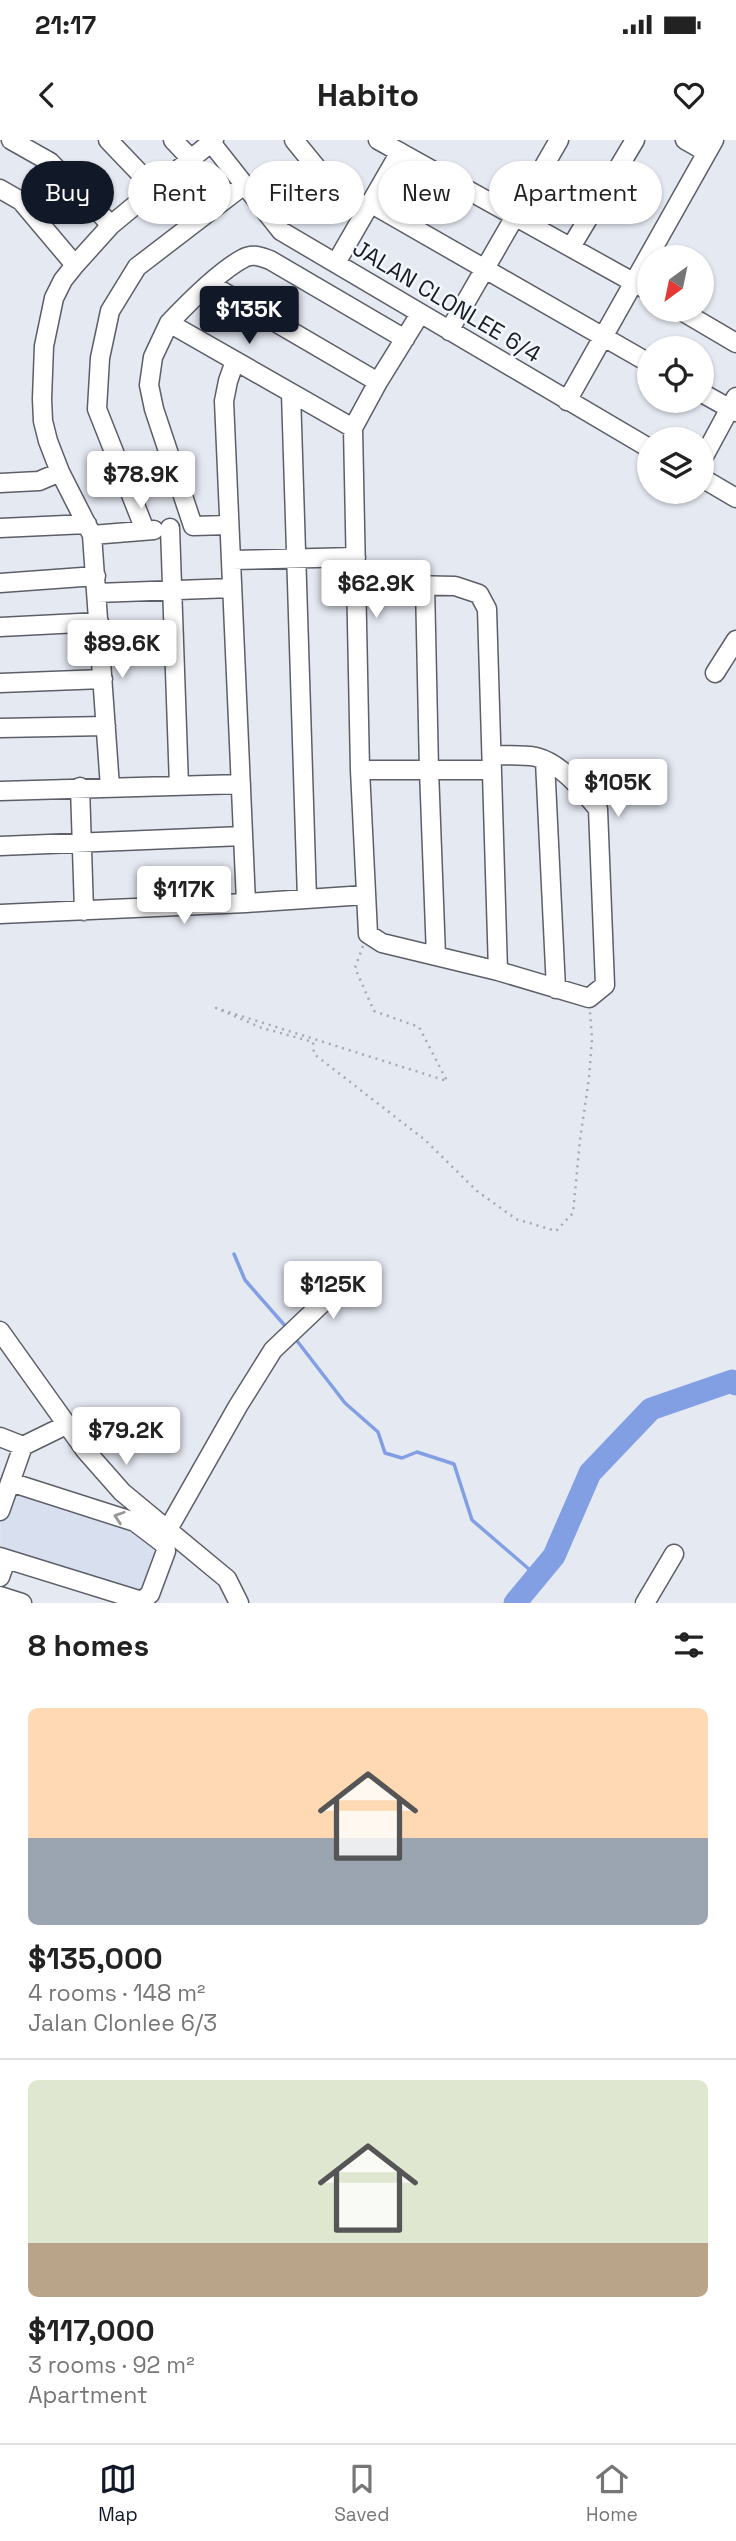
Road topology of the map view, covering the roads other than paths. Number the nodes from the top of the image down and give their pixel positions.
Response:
1 (11, 140) edge
2 (108, 140) edge
3 (173, 140) edge
4 (294, 140) edge
5 (379, 140) edge
6 (559, 140) edge
7 (635, 140) edge
8 (685, 140) edge
9 (211, 141) edge
10 (710, 146) edge
11 (400, 152) junction
12 (191, 159) junction
13 (129, 161) edge
14 (189, 161) edge
15 (547, 161) edge
16 (244, 185) junction
17 (0, 189) edge
18 (489, 201) edge
19 (368, 206) junction
20 (128, 211) edge
21 (511, 224) edge
22 (530, 224) edge
23 (111, 225) junction
24 (571, 247) junction
25 (336, 263) junction
26 (75, 265) junction
27 (484, 268) junction
28 (632, 281) junction
29 (637, 284) edge
30 (210, 285) junction
31 (420, 314) junction
32 (700, 322) edge
33 (169, 323) junction
34 (449, 331) junction
35 (603, 337) junction
36 (405, 340) junction
37 (736, 343) edge
38 (637, 356) edge
39 (235, 361) junction
40 (378, 382) junction
41 (291, 393) junction
42 (714, 398) edge
43 (567, 401) junction
44 (734, 406) edge
45 (353, 428) junction
46 (714, 440) edge
47 (637, 441) edge
48 (60, 472) junction
49 (0, 483) edge
50 (714, 485) edge
51 (736, 498) edge
52 (229, 525) junction
53 (193, 526) junction
54 (0, 528) edge
55 (170, 528) junction
56 (89, 529) junction
57 (145, 530) junction
58 (356, 557) junction
59 (297, 558) junction
60 (231, 560) junction
61 (0, 583) edge
62 (356, 584) junction
63 (97, 585) junction
64 (425, 585) junction
65 (232, 588) junction
66 (172, 590) junction
67 (99, 622) junction
68 (0, 627) edge
69 (735, 643) edge
70 (715, 673) dead end
71 (103, 679) junction
72 (0, 683) edge
73 (106, 726) junction
74 (0, 728) edge
75 (545, 761) junction
76 (492, 763) junction
77 (360, 770) junction
78 (429, 770) junction
79 (241, 784) junction
80 (179, 786) junction
81 (80, 787) junction
82 (110, 787) junction
83 (0, 791) edge
84 (243, 836) junction
85 (82, 843) junction
86 (0, 846) edge
87 (365, 895) junction
88 (307, 899) junction
89 (246, 903) junction
90 (84, 911) junction
91 (0, 914) edge
92 (436, 956) junction
93 (498, 971) junction
94 (556, 989) junction
95 (346, 1288) dead end
96 (0, 1331) edge
97 (68, 1424) junction
98 (0, 1437) edge
99 (23, 1446) junction
100 (10, 1482) junction
101 (0, 1511) edge
102 (167, 1531) junction
103 (674, 1554) dead end
104 (3, 1558) edge
105 (0, 1577) edge
106 (0, 1596) edge
107 (22, 1603) edge
108 (240, 1603) edge
109 (645, 1603) edge

1 - 23 street
2 - 13 street
3 - 12 street
4 - 19 street
5 - 11 street
6 - 15 street
7 - 24 street
8 - 10 street
9 - 12 street
9 - 16 street, JALAN CLONLEE 6/4
10 - 28 street
11 - 18 street
11 - 19 street
12 - 14 street
16 - 25 street, JALAN CLONLEE 6/4
16 - 57 street
17 - 26 street
19 - 25 street
19 - 27 street
20 - 23 street
21 - 27 street
22 - 24 street
23 - 26 street
24 - 28 street
25 - 31 street, JALAN CLONLEE 6/4
26 - 48 street
27 - 34 street
27 - 35 street
28 - 29 street
28 - 35 street
30 - 33 street
30 - 36 street
30 - 40 street
31 - 34 street, JALAN CLONLEE 6/4
31 - 36 street
32 - 37 street
33 - 39 street
33 - 53 street
34 - 43 street, JALAN CLONLEE 6/4
35 - 38 street
35 - 43 street
36 - 40 street
39 - 41 street
39 - 52 street
40 - 45 street
41 - 45 street
41 - 59 street
42 - 44 street
43 - 47 street, JALAN CLONLEE 6/4
44 - 46 street
45 - 58 street
48 - 49 street
48 - 56 street
50 - 51 street
52 - 53 street
52 - 60 street
53 - 55 street
54 - 56 street
55 - 57 street
55 - 66 street
56 - 57 street
56 - 63 street
58 - 59 street
58 - 62 street
59 - 60 street
59 - 88 street
60 - 65 street
61 - 63 street
62 - 64 street
62 - 77 street
63 - 66 street
63 - 67 street
64 - 76 street
64 - 78 street
65 - 66 street
65 - 79 street
66 - 80 street
67 - 68 street
67 - 71 street
69 - 70 street
71 - 72 street
71 - 73 street
73 - 74 street
73 - 82 street
75 - 76 street
75 - 94 street
75 - 94 street
76 - 78 street
76 - 93 street
77 - 78 street
77 - 87 street
78 - 92 street
79 - 80 street
79 - 84 street
80 - 82 street
81 - 82 street
81 - 83 street
81 - 85 street
84 - 85 street
84 - 89 street
85 - 86 street
85 - 90 street
87 - 88 street
87 - 92 street
88 - 89 street
89 - 90 street
90 - 91 street
92 - 93 street
93 - 94 street
95 - 102 street
96 - 97 street
97 - 99 street
97 - 102 street
98 - 99 street
99 - 100 street
100 - 101 street
104 -> 100 street
102 - 108 street
103 - 109 street
104 - 105 street
106 - 107 street

